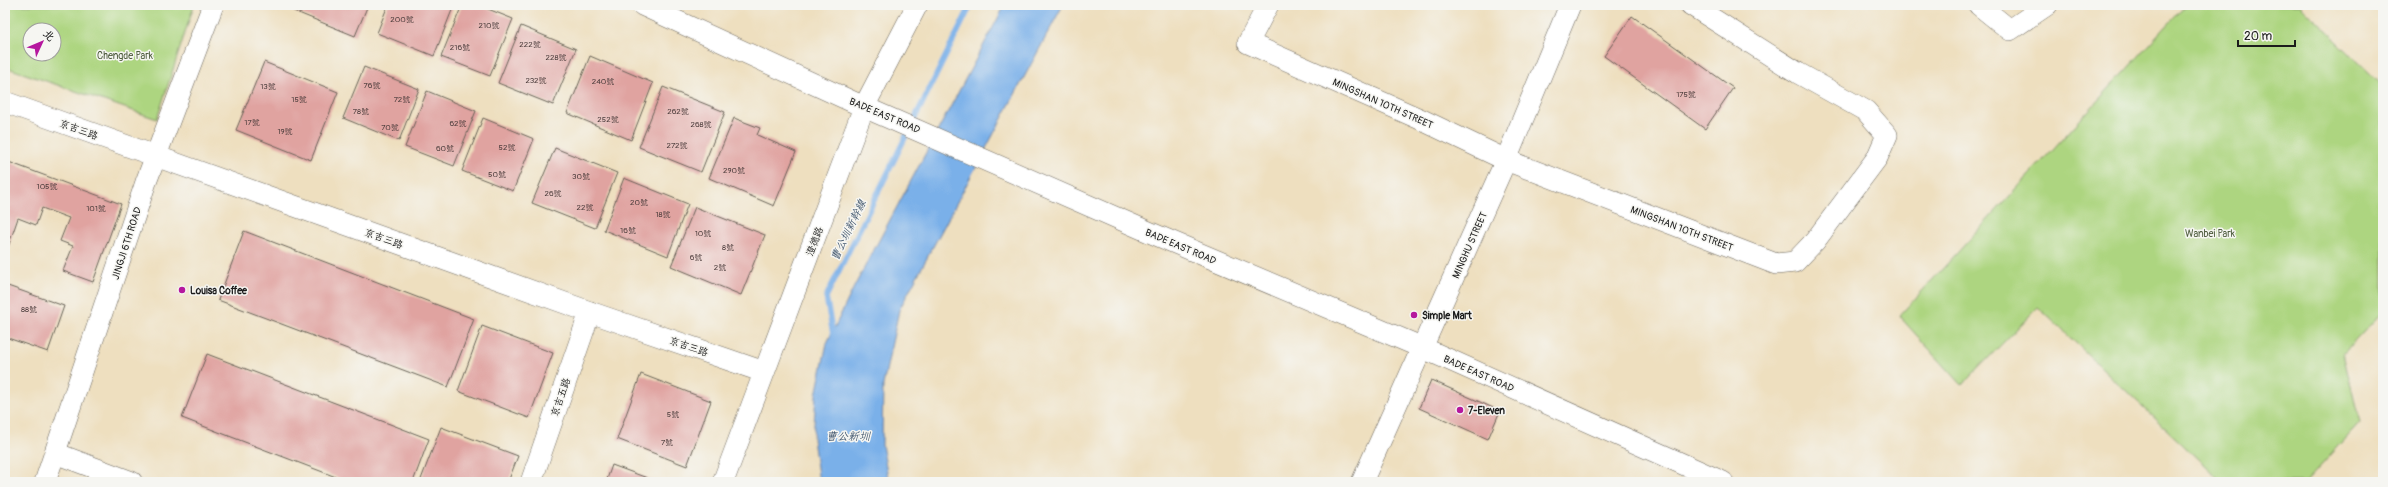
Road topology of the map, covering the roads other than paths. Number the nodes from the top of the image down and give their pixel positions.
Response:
1 (213, 5) edge
2 (642, 5) edge
3 (917, 5) edge
4 (1268, 5) edge
5 (1570, 5) edge
6 (1691, 5) edge
7 (1979, 5) edge
8 (2048, 5) edge
9 (5, 102) edge
10 (864, 107) junction
11 (157, 156) junction
12 (1506, 160) junction
13 (590, 312) junction
14 (1423, 348) junction
15 (764, 372) junction
16 (56, 453) junction
17 (45, 482) edge
18 (132, 482) edge
19 (531, 482) edge
20 (723, 482) edge
21 (1362, 482) edge
22 (1723, 482) edge

1 - 11 street, JINGJI 6TH ROAD
2 - 10 street, BADE EAST ROAD
3 - 10 street, 澄德路
4 - 12 street, MINGSHAN 10TH STREET
5 - 12 street, MINGHU STREET
6 - 12 street, MINGSHAN 10TH STREET
7 - 8 street
9 - 11 street, 京吉三路
10 - 14 street, BADE EAST ROAD
10 - 15 street, 澄德路
11 - 13 street, 京吉三路
11 - 16 street, JINGJI 6TH ROAD
12 - 14 street, MINGHU STREET
13 - 15 street, 京吉三路
13 - 19 street, 京吉五路
14 - 21 street, MINGHU STREET
14 - 22 street, BADE EAST ROAD
15 - 20 street, 澄德路
16 - 17 street, JINGJI 6TH ROAD
16 - 18 street

